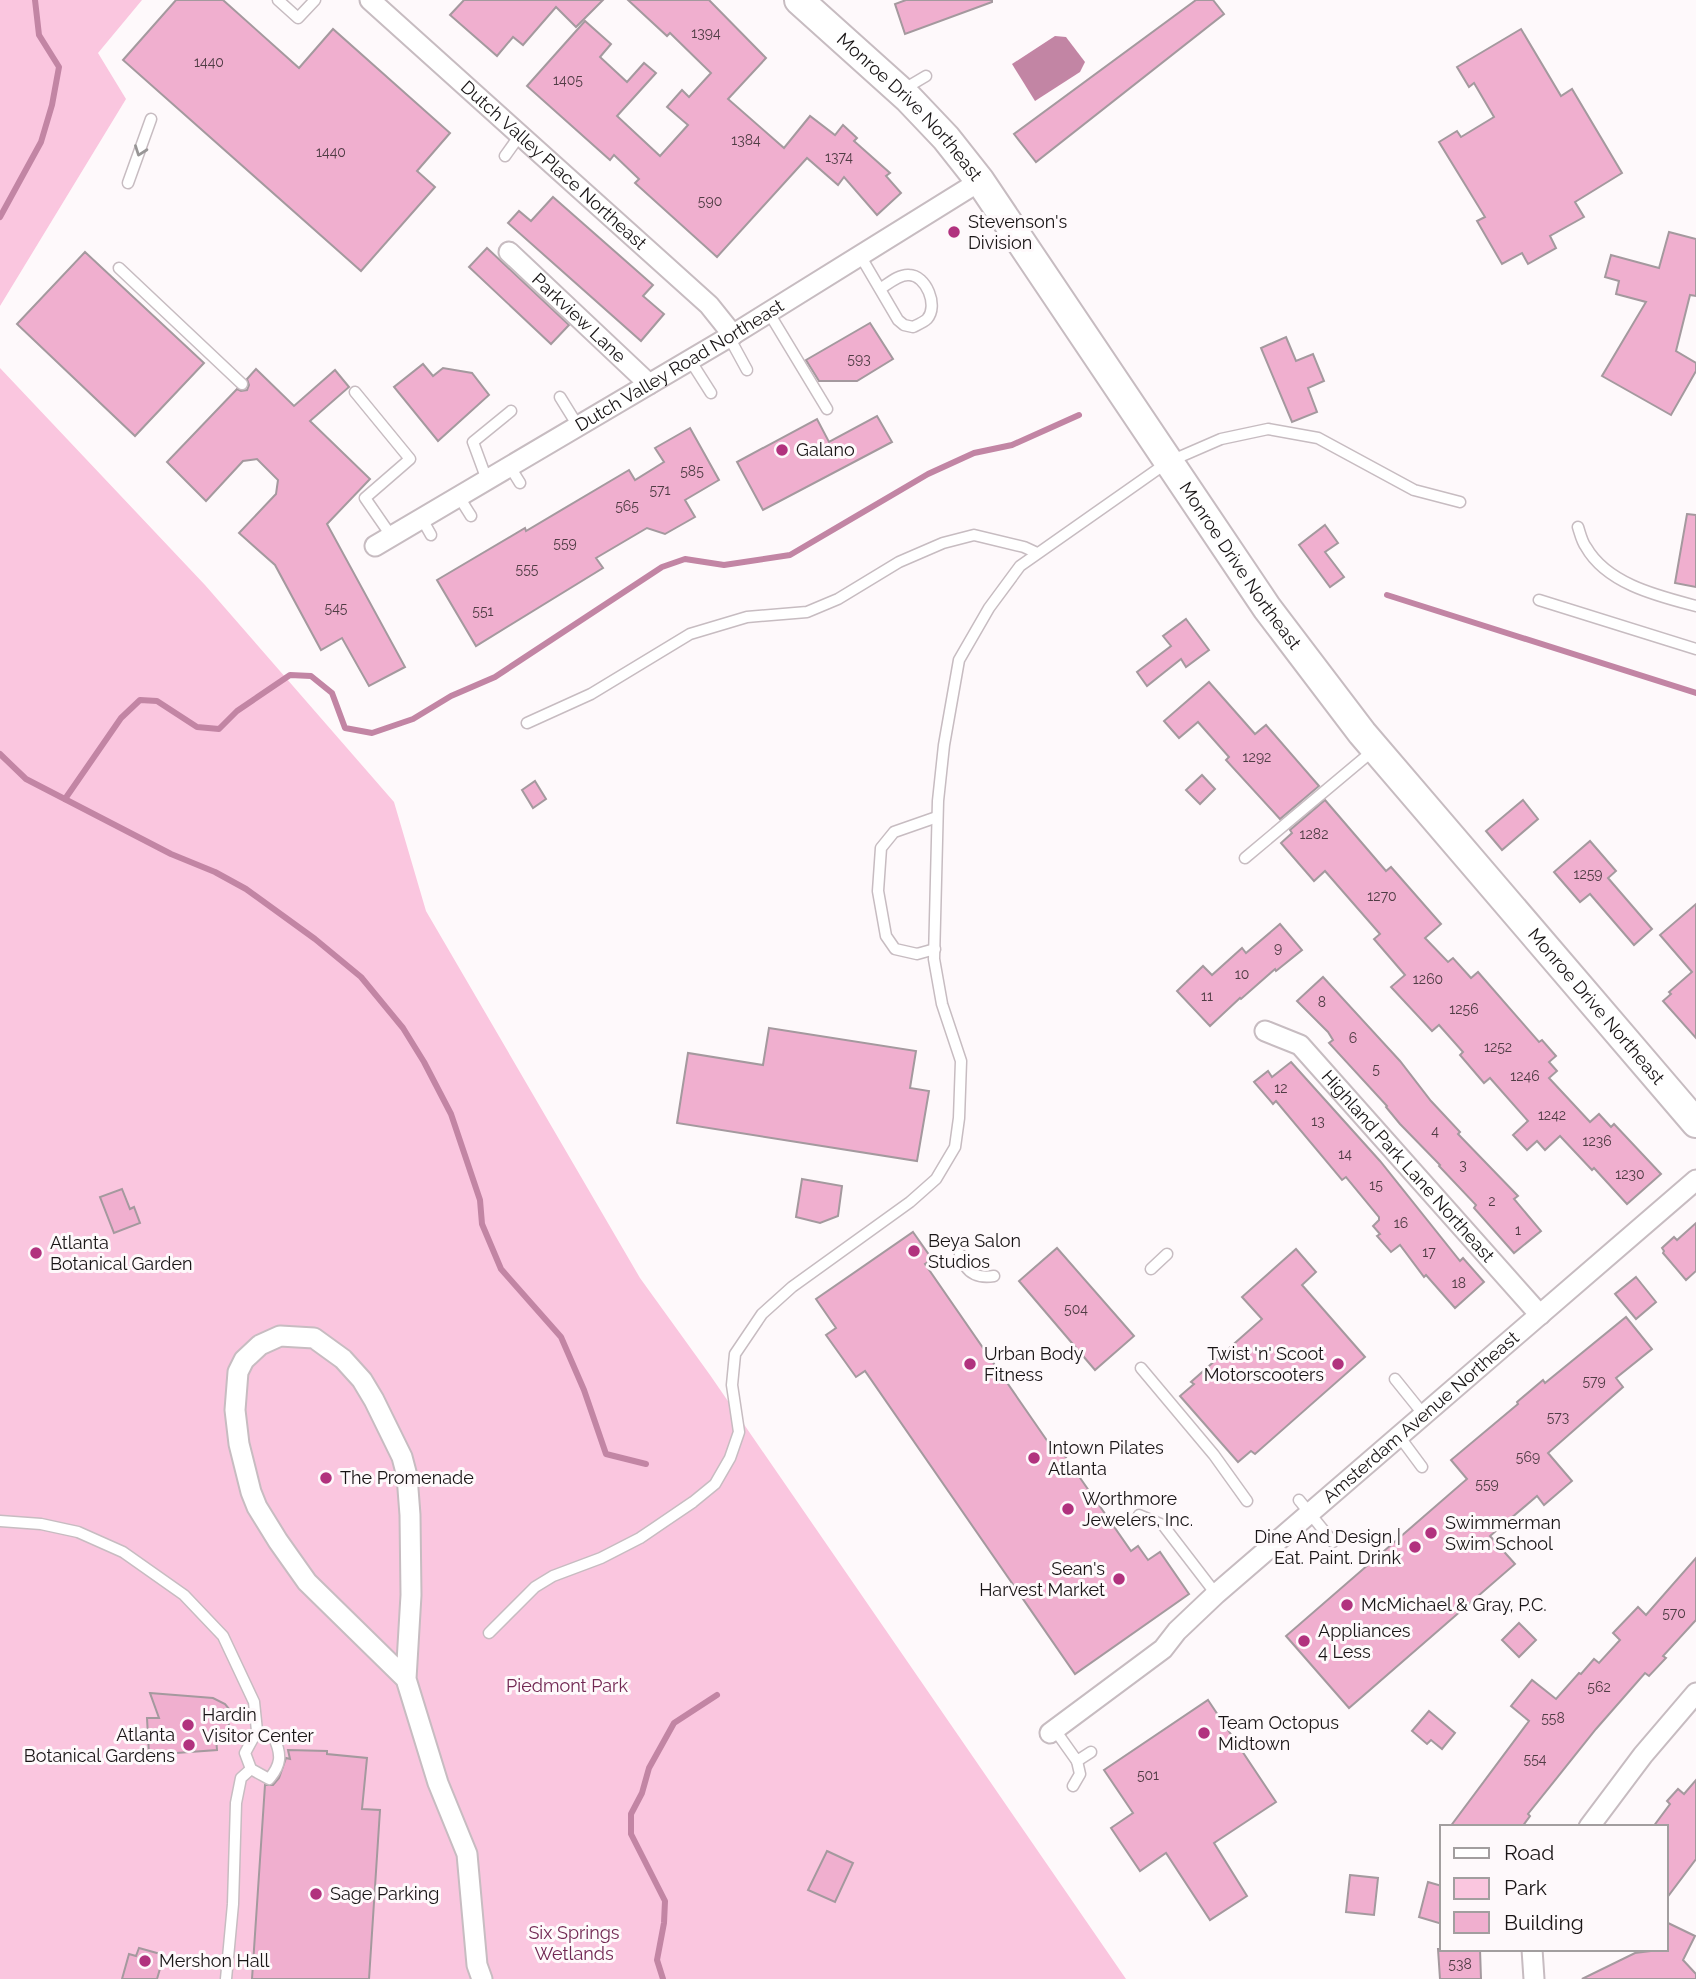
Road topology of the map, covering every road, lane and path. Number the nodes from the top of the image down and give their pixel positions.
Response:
1 (278, 0) edge
2 (315, 0) edge
3 (370, 0) edge
4 (799, 0) edge
5 (926, 76) dead end
6 (901, 92) junction
7 (152, 119) dead end
8 (520, 135) junction
9 (505, 156) dead end
10 (980, 181) junction
11 (128, 183) dead end
12 (509, 252) dead end
13 (861, 257) junction
14 (120, 268) dead end
15 (880, 289) junction
16 (769, 313) junction
17 (731, 336) junction
18 (690, 360) junction
19 (747, 370) dead end
20 (242, 384) dead end
21 (649, 384) junction
22 (355, 392) dead end
23 (711, 393) dead end
24 (560, 397) dead end
25 (827, 409) dead end
26 (511, 411) dead end
27 (579, 426) junction
28 (1168, 462) junction
29 (488, 480) junction
30 (459, 497) junction
31 (1460, 502) dead end
32 (471, 516) dead end
33 (1578, 527) dead end
34 (383, 542) joint
35 (1037, 553) junction
36 (1539, 600) dead end
37 (1696, 606) edge
38 (1696, 649) edge
39 (527, 723) dead end
40 (1375, 748) junction
41 (937, 817) junction
42 (1245, 858) dead end
43 (934, 949) junction
44 (1265, 1031) dead end
45 (1696, 1123) edge
46 (1696, 1180) edge
47 (960, 1254) dead end
48 (1167, 1254) dead end
49 (1151, 1269) dead end
50 (994, 1276) dead end
51 (1540, 1315) junction
52 (1141, 1368) dead end
53 (1395, 1379) dead end
54 (1424, 1415) junction
55 (1399, 1436) junction
56 (1422, 1467) dead end
57 (1247, 1501) dead end
58 (1304, 1507) junction
59 (1139, 1515) dead end
60 (0, 1521) edge
61 (1333, 1542) dead end
62 (1216, 1594) junction
63 (489, 1633) dead end
64 (406, 1679) junction
65 (1696, 1693) edge
66 (257, 1731) junction
67 (1052, 1731) joint
68 (1091, 1752) dead end
69 (1077, 1761) junction
70 (251, 1769) junction
71 (1073, 1786) dead end
72 (1590, 1825) edge
73 (1532, 1951) edge
74 (226, 1979) edge
75 (482, 1979) edge
76 (1534, 1979) edge

1 - 2 lane
3 - 8 street, Dutch Valley Place Northeast
4 - 6 main road, Monroe Drive Northeast
5 - 6 lane
6 - 10 main road, Monroe Drive Northeast
7 -> 11 lane
8 - 9 lane
8 - 17 street, Dutch Valley Place Northeast
10 - 13 street, Dutch Valley Road Northeast
10 - 28 main road, Monroe Drive Northeast
12 - 21 street, Parkview Lane
13 - 15 lane
13 - 16 street, Dutch Valley Road Northeast
14 - 20 lane
15 - 15 lane
16 - 17 street, Dutch Valley Road Northeast
16 - 25 lane
17 - 18 street, Dutch Valley Road Northeast
17 - 19 lane
18 - 21 street, Dutch Valley Road Northeast
18 - 23 lane
21 - 27 street, Dutch Valley Road Northeast
22 - 34 lane
24 - 27 lane
26 - 29 lane
27 - 29 street, Dutch Valley Road Northeast
28 - 31 lane
28 - 35 lane
28 - 40 main road, Monroe Drive Northeast
29 - 30 street, Dutch Valley Road Northeast
30 - 32 lane
30 - 34 street, Dutch Valley Road Northeast
33 - 37 lane
35 - 39 lane
35 - 41 lane
36 - 38 lane
40 - 42 lane
40 - 45 main road, Monroe Drive Northeast
41 - 43 lane
41 - 43 lane
43 - 63 lane
44 - 51 street, Highland Park Lane Northeast
46 - 51 street, Amsterdam Avenue Northeast
47 - 50 lane
48 - 49 lane
51 - 54 street, Amsterdam Avenue Northeast
52 - 57 lane
53 - 54 lane
54 - 55 street, Amsterdam Avenue Northeast
55 - 56 lane
55 - 58 street, Amsterdam Avenue Northeast
58 - 61 lane
58 - 62 street, Amsterdam Avenue Northeast
59 - 62 lane
60 - 66 lane
62 - 67 street, Amsterdam Avenue Northeast
64 - 64 street
64 - 75 street
65 - 72 street
66 - 70 lane
66 - 70 lane
67 - 69 lane
68 - 69 lane
69 - 71 lane
70 - 74 lane
73 - 76 street

